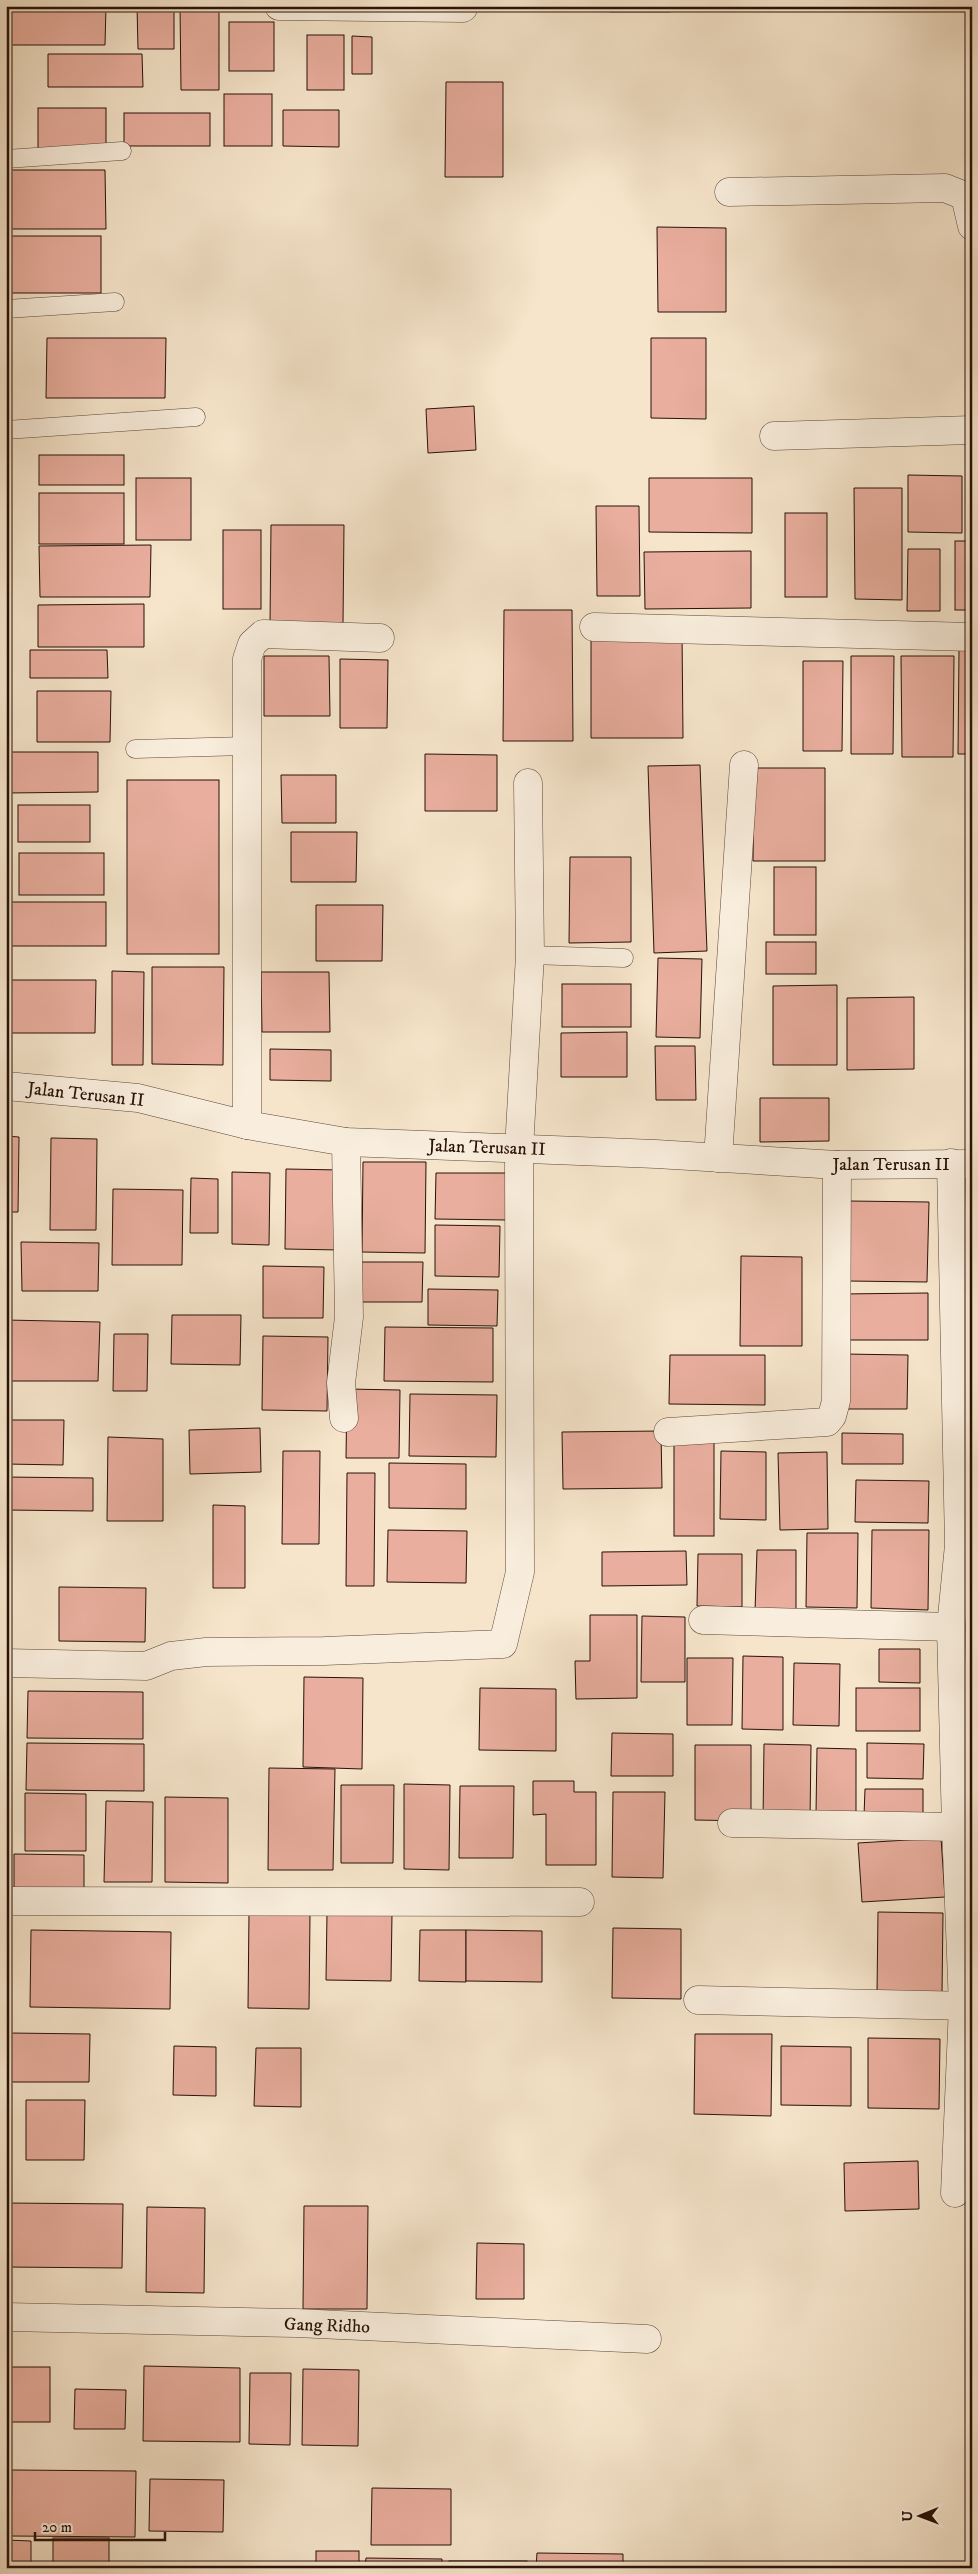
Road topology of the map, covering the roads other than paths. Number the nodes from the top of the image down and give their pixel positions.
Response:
1 (278, 6) edge
2 (463, 8) dead end
3 (122, 151) dead end
4 (6, 159) edge
5 (728, 192) dead end
6 (972, 226) edge
7 (115, 302) dead end
8 (6, 310) edge
9 (196, 417) dead end
10 (6, 430) edge
11 (972, 430) edge
12 (774, 436) dead end
13 (594, 627) dead end
14 (972, 637) edge
15 (380, 638) dead end
16 (246, 746) junction
17 (135, 749) dead end
18 (744, 765) dead end
19 (528, 784) dead end
20 (530, 955) junction
21 (624, 958) dead end
22 (6, 1086) edge
23 (247, 1125) junction
24 (346, 1142) junction
25 (519, 1149) junction
26 (718, 1158) junction
27 (962, 1164) edge
28 (836, 1165) junction
29 (344, 1418) dead end
30 (668, 1432) dead end
31 (703, 1620) dead end
32 (951, 1627) junction
33 (6, 1663) edge
34 (732, 1823) dead end
35 (956, 1827) junction
36 (6, 1901) edge
37 (580, 1902) dead end
38 (698, 2000) dead end
39 (967, 2006) edge
40 (955, 2193) dead end
41 (6, 2317) edge
42 (647, 2339) dead end

1 - 2 street
3 - 4 lane
5 - 6 street
7 - 8 lane
9 - 10 lane
11 - 12 street
13 - 14 street
15 - 16 street
16 - 17 lane
16 - 23 street
18 - 26 street
19 - 20 street
20 - 21 lane
20 - 25 street
22 - 23 street, Jalan Terusan II
23 - 24 street, Jalan Terusan II
24 - 25 street, Jalan Terusan II
24 - 29 street
25 - 26 street, Jalan Terusan II
25 - 33 street
26 - 28 street, Jalan Terusan II
27 - 28 street, Jalan Terusan II
27 - 32 street
28 - 30 street
31 - 32 street
32 - 35 street
34 - 35 street
35 - 39 street
36 - 37 street
38 - 39 street
39 - 40 street
41 - 42 street, Gang Ridho

